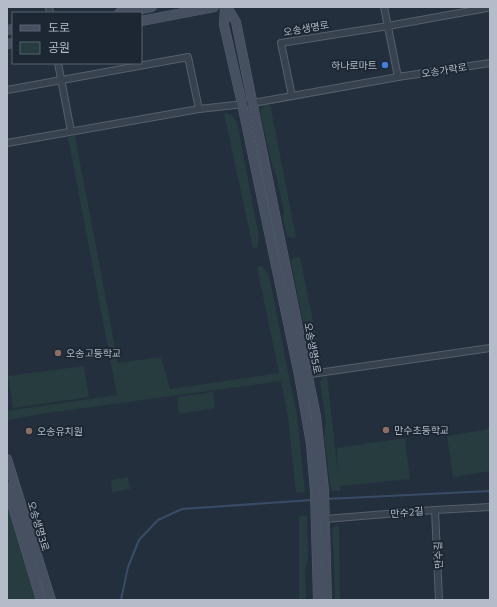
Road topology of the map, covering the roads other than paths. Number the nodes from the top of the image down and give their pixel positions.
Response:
1 (152, 7) edge
2 (214, 7) edge
3 (226, 7) edge
4 (384, 7) edge
5 (489, 8) edge
6 (124, 12) edge
7 (142, 21) edge
8 (388, 26) junction
9 (490, 63) edge
10 (58, 64) edge
11 (398, 77) junction
12 (62, 80) junction
13 (7, 90) edge
14 (292, 96) junction
15 (252, 103) junction
16 (242, 104) junction
17 (199, 109) junction
18 (71, 131) junction
19 (7, 143) edge
20 (490, 348) edge
21 (303, 375) junction
22 (7, 459) edge
23 (7, 487) edge
24 (490, 507) edge
25 (320, 508) junction
26 (435, 510) junction
27 (324, 519) junction
28 (41, 600) edge
29 (51, 600) edge
30 (318, 600) edge
31 (327, 600) edge
32 (439, 600) edge

1 - 6 street
2 - 7 street
3 - 15 street, 오송생명5로
3 - 16 street, 오송생명5로
4 - 8 street
5 - 8 street, 오송생명로
8 - 11 street
8 - 14 street, 오송생명로
9 - 11 street, 오송가락로
10 - 12 street
11 - 14 street
12 - 13 street
12 - 17 street
12 - 18 street
14 - 15 street
15 - 16 street
15 - 21 street, 오송생명5로
16 - 17 street
16 - 21 street, 오송생명5로
17 - 18 street
18 - 19 street
20 - 21 street
21 - 25 street, 오송생명5로
22 - 29 street, 오송생명3로
23 - 28 street, 오송생명3로
24 - 26 street, 만수2길
25 - 27 street, 오송생명5로
25 - 30 street, 오송생명5로
26 - 27 street, 만수2길
26 - 32 street, 만수길
27 - 31 street, 오송생명5로

